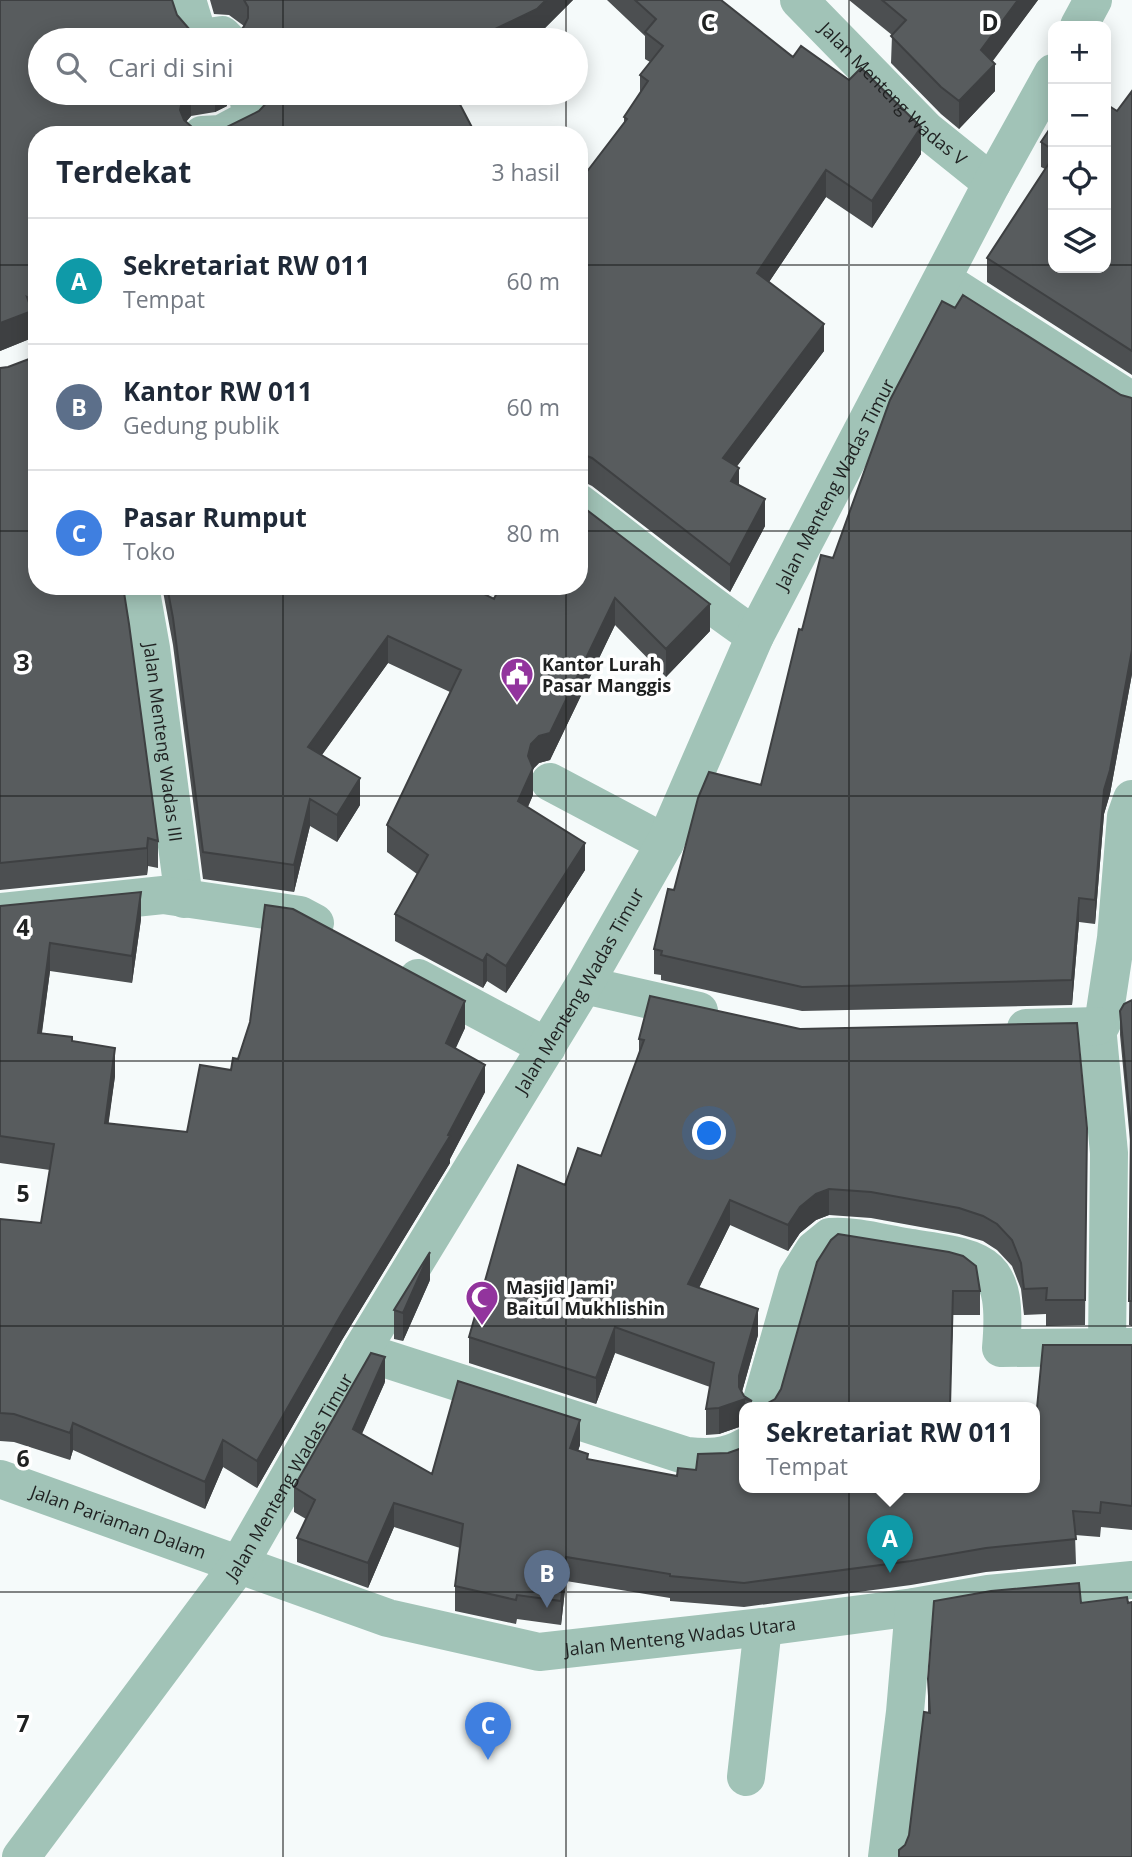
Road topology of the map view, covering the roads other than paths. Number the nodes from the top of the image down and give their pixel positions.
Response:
1 (187, 0) edge
2 (799, 0) edge
3 (1093, 0) edge
4 (1082, 21) edge
5 (196, 28) edge
6 (1048, 82) edge
7 (250, 105) edge
8 (236, 126) edge
9 (992, 183) junction
10 (943, 280) junction
11 (1132, 401) edge
12 (588, 510) edge
13 (142, 595) edge
14 (755, 636) junction
15 (550, 782) dead end
16 (1132, 799) edge
17 (665, 843) junction
18 (184, 899) junction
19 (0, 912) edge
20 (347, 940) edge
21 (382, 959) edge
22 (584, 985) junction
23 (733, 1018) edge
24 (1097, 1026) junction
25 (989, 1028) edge
26 (547, 1047) junction
27 (1119, 1347) edge
28 (361, 1351) junction
29 (761, 1402) edge
30 (739, 1451) edge
31 (0, 1479) edge
32 (238, 1566) junction
33 (1132, 1580) edge
34 (914, 1607) junction
35 (763, 1627) junction
36 (746, 1777) dead end
37 (21, 1857) edge
38 (887, 1857) edge

1 - 5 street
2 - 9 street, Jalan Menteng Wadas V
3 - 4 street
6 - 9 street, Jalan Menteng Wadas Timur
7 - 8 street
9 - 10 street, Jalan Menteng Wadas Timur
10 - 11 street
10 - 14 street, Jalan Menteng Wadas Timur
12 - 14 street
13 - 18 street, Jalan Menteng Wadas III
14 - 17 street, Jalan Menteng Wadas Timur
15 - 17 street
16 - 24 street
17 - 22 street, Jalan Menteng Wadas Timur
18 - 19 street
18 - 20 street
21 - 26 street
22 - 23 street
22 - 26 street, Jalan Menteng Wadas Timur
24 - 25 street
24 - 27 street
26 - 28 street, Jalan Menteng Wadas Timur
27 - 29 street
28 - 30 street
28 - 32 street, Jalan Menteng Wadas Timur
31 - 32 street, Jalan Pariaman Dalam
32 - 35 street, Jalan Menteng Wadas Utara
32 - 37 street, Jalan Menteng Wadas Timur
33 - 34 street, Jalan Menteng Wadas Utara
34 - 35 street, Jalan Menteng Wadas Utara
34 - 38 street
35 - 36 street

